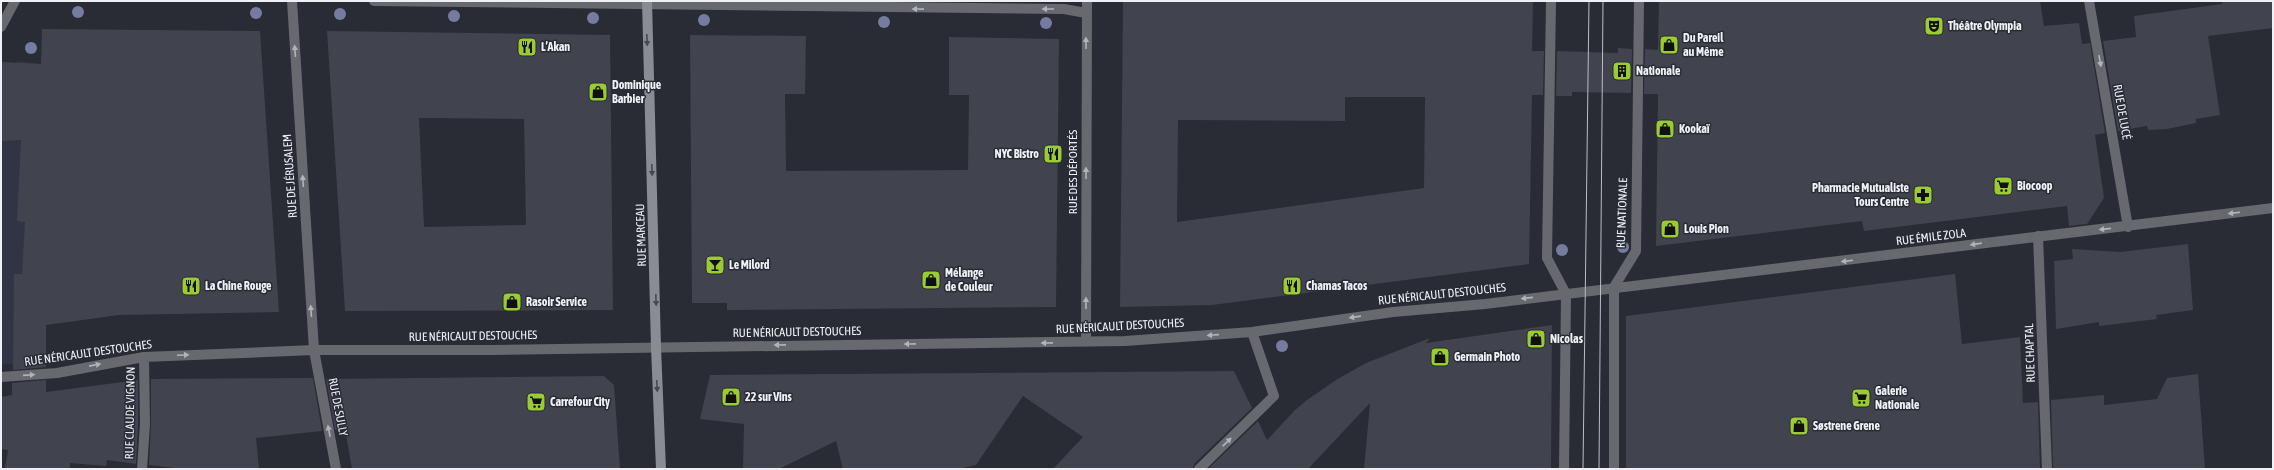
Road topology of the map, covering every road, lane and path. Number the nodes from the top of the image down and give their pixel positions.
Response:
1 (15, 1) edge
2 (292, 1) edge
3 (374, 1) edge
4 (1087, 1) edge
5 (1551, 1) edge
6 (1639, 1) edge
7 (2089, 1) edge
8 (647, 2) edge
9 (1086, 13) junction
10 (1, 27) edge
11 (2273, 208) edge
12 (2128, 227) junction
13 (2038, 236) junction
14 (1614, 287) junction
15 (1592, 290) joint
16 (1566, 294) junction
17 (1252, 332) junction
18 (1086, 342) junction
19 (656, 347) junction
20 (314, 350) junction
21 (144, 356) junction
22 (1, 377) edge
23 (142, 469) edge
24 (336, 469) edge
25 (662, 469) edge
26 (1199, 469) edge
27 (1564, 469) edge
28 (1614, 469) edge
29 (2047, 469) edge

1 - 10 street
20 -> 2 street, RUE DE JÉRUSALEM
3 - 8 street
4 - 9 street, RUE DES DÉPORTÉS
5 - 16 street
6 - 14 street, RUE NATIONALE
7 -> 12 street, RUE DE LUCÉ
9 -> 8 street
8 -> 19 street, RUE MARCEAU
18 -> 9 street, RUE DES DÉPORTÉS
11 -> 12 street, RUE ÉMILE ZOLA
12 -> 13 street, RUE ÉMILE ZOLA
13 -> 14 street, RUE ÉMILE ZOLA
13 - 29 street, RUE CHAPTAL
14 - 15 street, RUE ÉMILE ZOLA
14 - 28 street
15 - 16 street, RUE NÉRICAULT DESTOUCHES
16 -> 17 street, RUE NÉRICAULT DESTOUCHES
16 - 27 street
17 -> 18 street, RUE NÉRICAULT DESTOUCHES
26 -> 17 street
18 -> 19 street, RUE NÉRICAULT DESTOUCHES
19 - 20 street, RUE NÉRICAULT DESTOUCHES
19 -> 25 street, RUE MARCEAU
21 -> 20 street, RUE NÉRICAULT DESTOUCHES
24 -> 20 street, RUE DE SULLY
22 -> 21 street, RUE NÉRICAULT DESTOUCHES
21 - 23 street, RUE CLAUDE VIGNON

